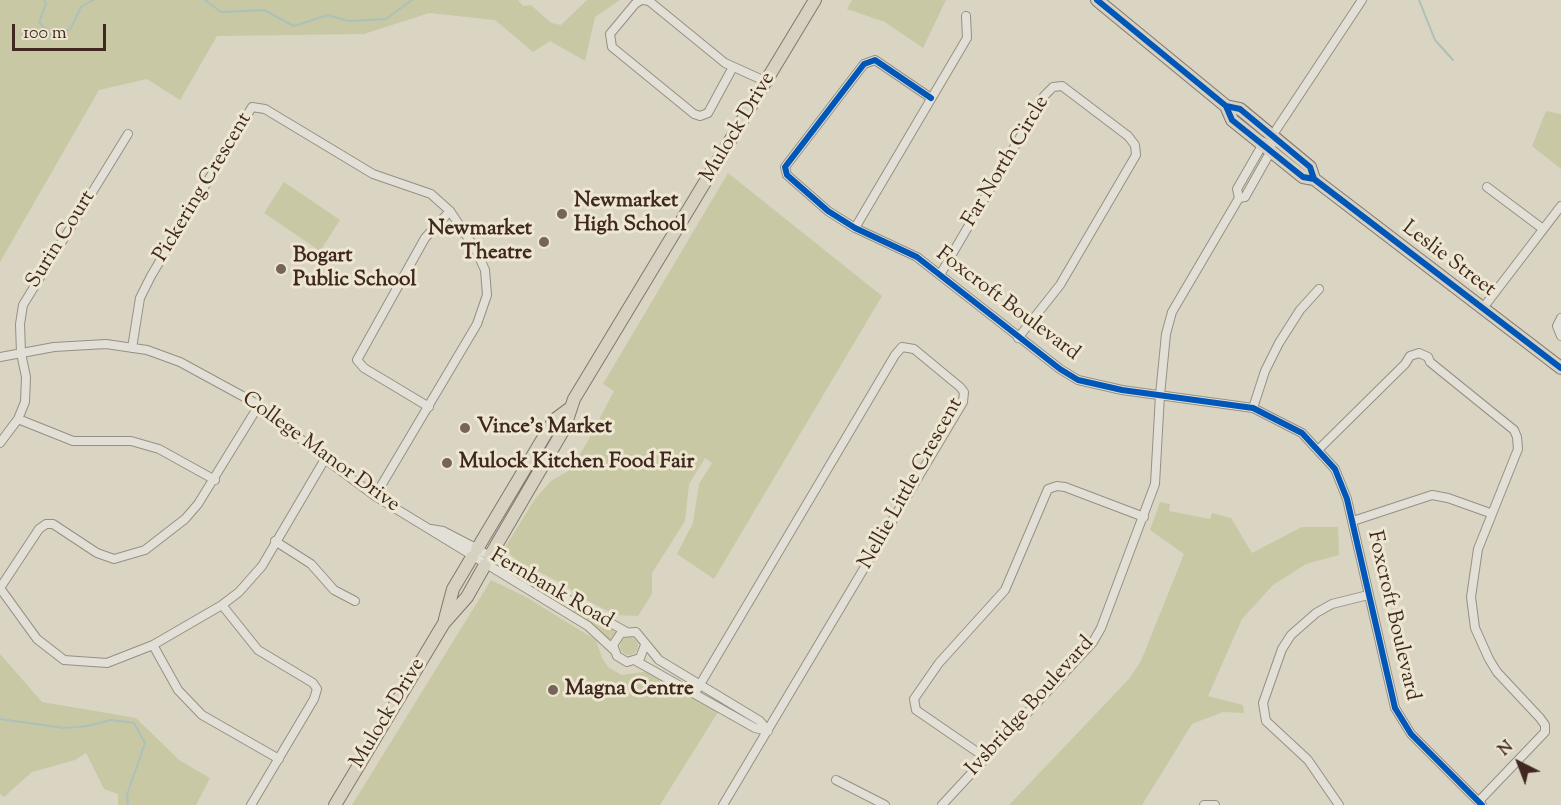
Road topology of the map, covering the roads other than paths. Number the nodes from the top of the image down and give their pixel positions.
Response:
1 (642, 0) edge
2 (815, 0) edge
3 (1097, 0) edge
4 (1362, 0) edge
5 (966, 16) dead end
6 (733, 67) junction
7 (767, 82) junction
8 (931, 98) junction
9 (128, 134) dead end
10 (1268, 144) junction
11 (1487, 187) dead end
12 (1239, 198) junction
13 (1561, 206) edge
14 (450, 211) junction
15 (855, 228) junction
16 (1542, 230) junction
17 (940, 275) junction
18 (1318, 289) dead end
19 (1483, 308) junction
20 (1561, 318) edge
21 (1561, 336) edge
22 (1018, 338) junction
23 (132, 348) junction
24 (21, 353) junction
25 (0, 357) edge
26 (1561, 368) edge
27 (1160, 395) junction
28 (259, 405) junction
29 (429, 407) junction
30 (1253, 408) junction
31 (569, 409) junction
32 (18, 419) junction
33 (0, 443) edge
34 (1319, 449) junction
35 (325, 459) junction
36 (215, 480) junction
37 (375, 496) junction
38 (1490, 513) junction
39 (1143, 517) junction
40 (1353, 521) junction
41 (276, 541) junction
42 (474, 553) junction
43 (488, 560) junction
44 (0, 588) edge
45 (1368, 596) junction
46 (355, 601) dead end
47 (222, 605) junction
48 (444, 623) junction
49 (625, 631) junction
50 (153, 645) junction
51 (645, 645) junction
52 (614, 650) junction
53 (636, 661) junction
54 (700, 685) junction
55 (695, 693) junction
56 (768, 731) junction
57 (986, 758) junction
58 (279, 759) junction
59 (836, 780) dead end
60 (1480, 803) edge
61 (251, 805) edge
62 (335, 805) edge
63 (723, 805) edge
64 (885, 805) edge
65 (942, 805) edge
66 (1204, 805) edge
67 (1215, 805) edge
68 (1339, 805) edge

1 - 6 street
1 - 6 street
2 - 7 main road, Mulock Drive
3 - 10 main road, Leslie Street
4 - 10 street
5 - 8 street
6 - 7 street
7 - 31 main road, Mulock Drive
8 - 15 street
8 - 15 street, Foxcroft Boulevard
9 - 24 street, Surin Court
10 - 12 street, Ivsbridge Boulevard
10 - 12 street, Ivsbridge Boulevard
10 - 19 main road, Leslie Street
11 - 16 street
12 - 27 street, Ivsbridge Boulevard
13 - 16 street
14 - 23 street, Pickering Crescent
14 - 29 street, Pickering Crescent
14 - 29 street
15 - 17 street, Foxcroft Boulevard
16 - 19 street
17 - 22 street, Foxcroft Boulevard
17 - 22 street, Far North Circle
18 - 30 street
19 - 26 main road, Leslie Street
20 - 21 street
22 - 27 street, Foxcroft Boulevard
23 - 24 street, College Manor Drive
23 - 28 street, College Manor Drive
24 - 25 street, College Manor Drive
24 - 32 street, Surin Court
27 - 30 street, Foxcroft Boulevard
27 - 39 street, Ivsbridge Boulevard
28 - 35 street, College Manor Drive
28 - 36 street
29 - 37 street, Pickering Crescent
30 - 34 street, Foxcroft Boulevard
31 - 42 main road, Mulock Drive
31 - 43 main road, Mulock Drive
32 - 33 street
32 - 36 street
34 - 38 street
34 - 40 street, Foxcroft Boulevard
35 - 37 street, College Manor Drive
35 - 41 street
36 - 44 street
37 - 42 street, College Manor Drive
38 - 40 street
38 - 60 street
39 - 57 street, Ivsbridge Boulevard
39 - 57 street
40 - 45 street, Foxcroft Boulevard
41 - 46 street
41 - 47 street
42 - 43 street, Fernbank Road
42 - 48 main road, Mulock Drive
43 - 48 main road, Mulock Drive
43 - 49 street, Fernbank Road
43 - 52 street, Fernbank Road
44 - 50 street
45 - 60 street, Foxcroft Boulevard
45 - 68 street
47 - 50 street
47 - 58 street
48 - 62 main road, Mulock Drive
49 - 51 street
49 - 52 street
50 - 58 street
51 - 53 street
51 - 54 street
52 - 53 street
53 - 55 street
54 - 55 street, Nellie Little Crescent
54 - 56 street
54 - 56 street, Nellie Little Crescent
55 - 56 street
56 - 63 street, Nellie Little Crescent
57 - 65 street, Ivsbridge Boulevard
58 - 61 street
59 - 64 street
66 - 67 street

